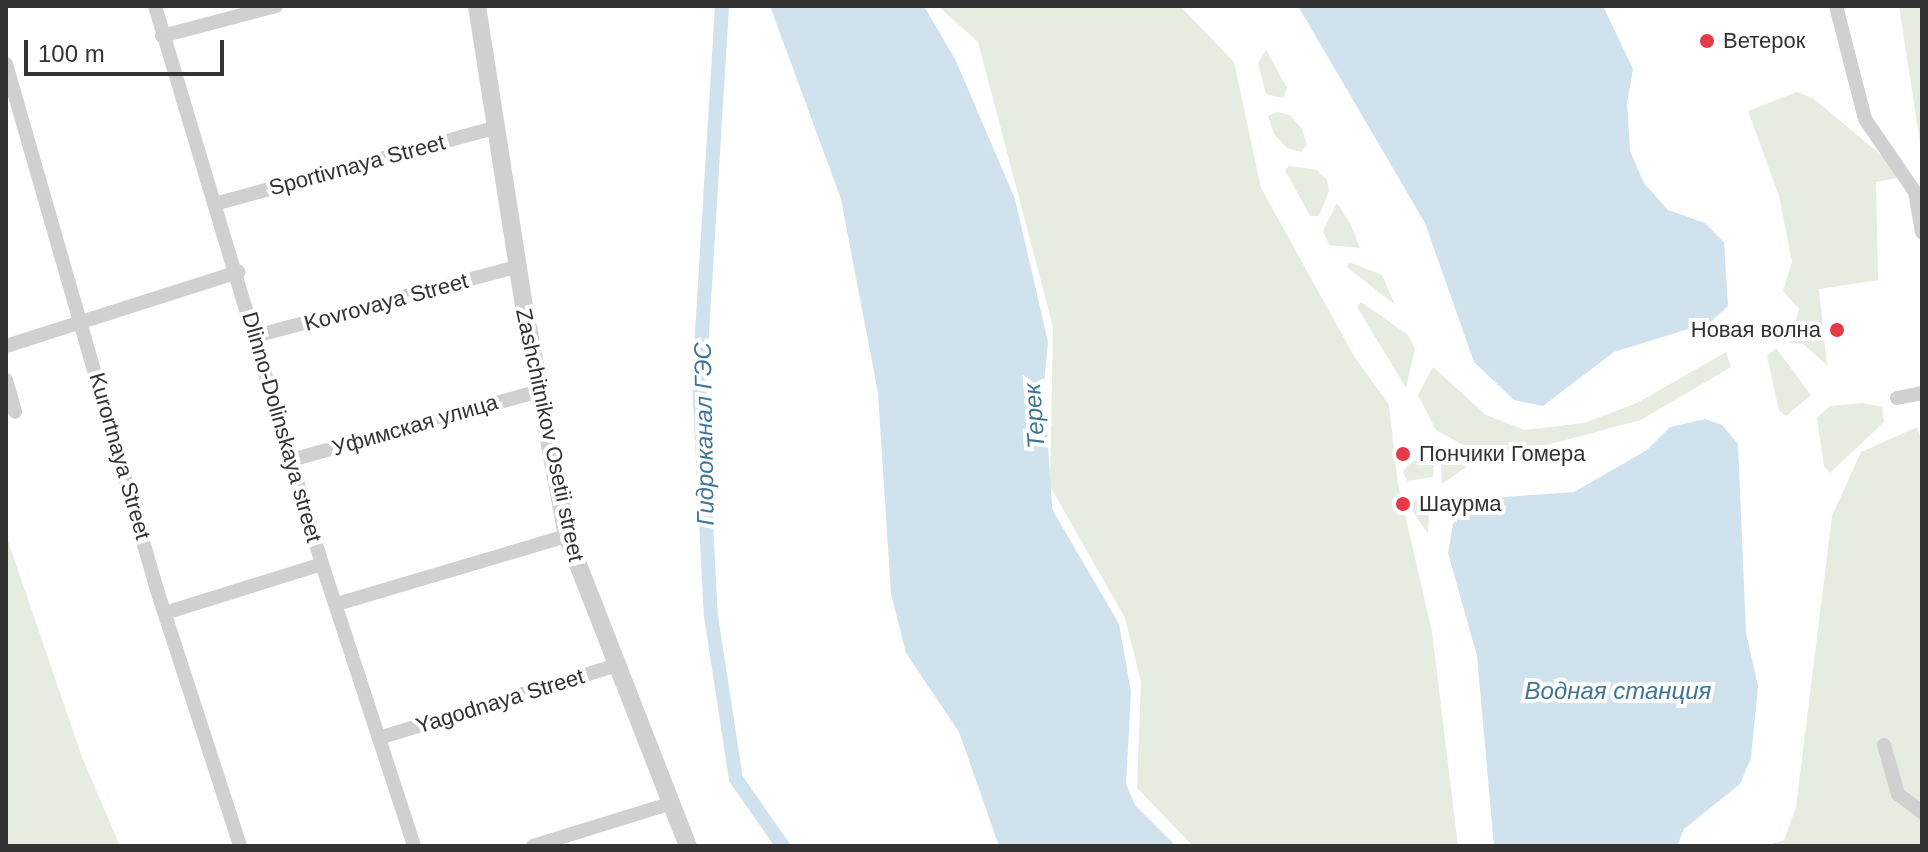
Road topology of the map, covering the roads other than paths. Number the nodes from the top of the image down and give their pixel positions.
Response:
1 (155, 6) edge
2 (276, 6) edge
3 (477, 6) edge
4 (1836, 6) edge
5 (162, 36) junction
6 (6, 64) edge
7 (497, 127) junction
8 (218, 203) junction
9 (1922, 232) edge
10 (517, 267) junction
11 (238, 272) junction
12 (82, 319) junction
13 (255, 336) junction
14 (6, 346) edge
15 (6, 380) edge
16 (539, 391) junction
17 (1922, 393) edge
18 (1897, 398) dead end
19 (15, 412) dead end
20 (291, 460) junction
21 (567, 536) junction
22 (322, 564) junction
23 (337, 604) junction
24 (168, 612) junction
25 (618, 665) junction
26 (382, 737) junction
27 (1884, 745) dead end
28 (672, 803) junction
29 (1922, 812) edge
30 (240, 846) edge
31 (414, 846) edge
32 (533, 846) edge
33 (688, 846) edge

1 - 5 street, Dlinno-Dolinskaya street
2 - 5 street
3 - 7 street, Zashchitnikov Osetii street
4 - 9 street
5 - 8 street, Dlinno-Dolinskaya street
6 - 12 street, Kurortnaya Street
7 - 8 street, Sportivnaya Street
7 - 10 street, Zashchitnikov Osetii street
8 - 11 street, Dlinno-Dolinskaya street
10 - 13 street, Kovrovaya Street
10 - 16 street, Zashchitnikov Osetii street
11 - 12 street
11 - 13 street, Dlinno-Dolinskaya street
12 - 14 street
12 - 24 street, Kurortnaya Street
13 - 20 street, Dlinno-Dolinskaya street
15 - 19 street
16 - 20 street, Уфимская улица
16 - 21 street, Zashchitnikov Osetii street
17 - 18 street
20 - 22 street, Dlinno-Dolinskaya street
21 - 23 street
21 - 25 street, Zashchitnikov Osetii street
22 - 23 street, Dlinno-Dolinskaya street
22 - 24 street
23 - 26 street, Dlinno-Dolinskaya street
24 - 30 street, Kurortnaya Street
25 - 26 street, Yagodnaya Street
25 - 28 street, Zashchitnikov Osetii street
26 - 31 street, Dlinno-Dolinskaya street
27 - 29 street
28 - 32 street
28 - 33 street, Zashchitnikov Osetii street

